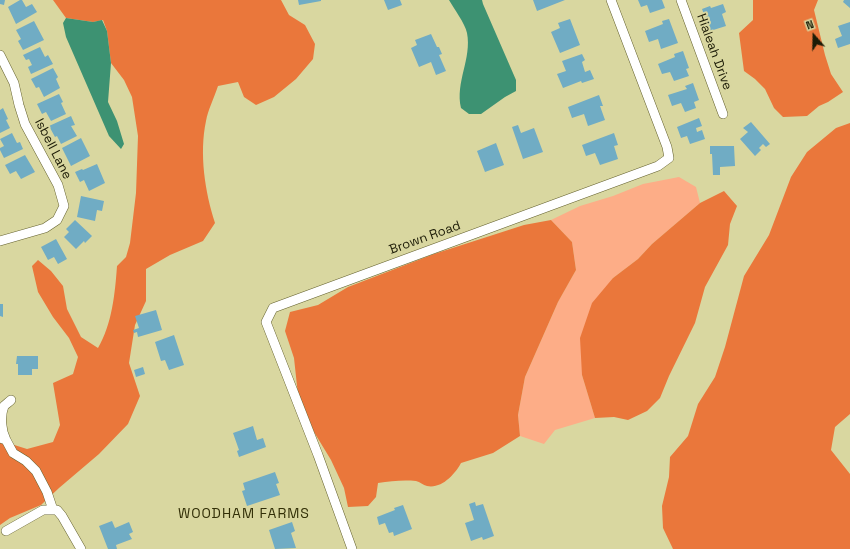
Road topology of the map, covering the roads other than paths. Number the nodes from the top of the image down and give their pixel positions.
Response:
1 (611, 0) edge
2 (681, 0) edge
3 (0, 55) edge
4 (723, 114) dead end
5 (0, 241) edge
6 (11, 400) dead end
7 (3, 439) edge
8 (53, 510) junction
9 (6, 531) dead end
10 (80, 549) edge
11 (352, 549) edge

1 - 11 street, Brown Road
2 - 4 street, Hialeah Drive
3 - 5 street, Isbell Lane
6 - 7 street
7 - 8 street
8 - 9 street
8 - 10 street

